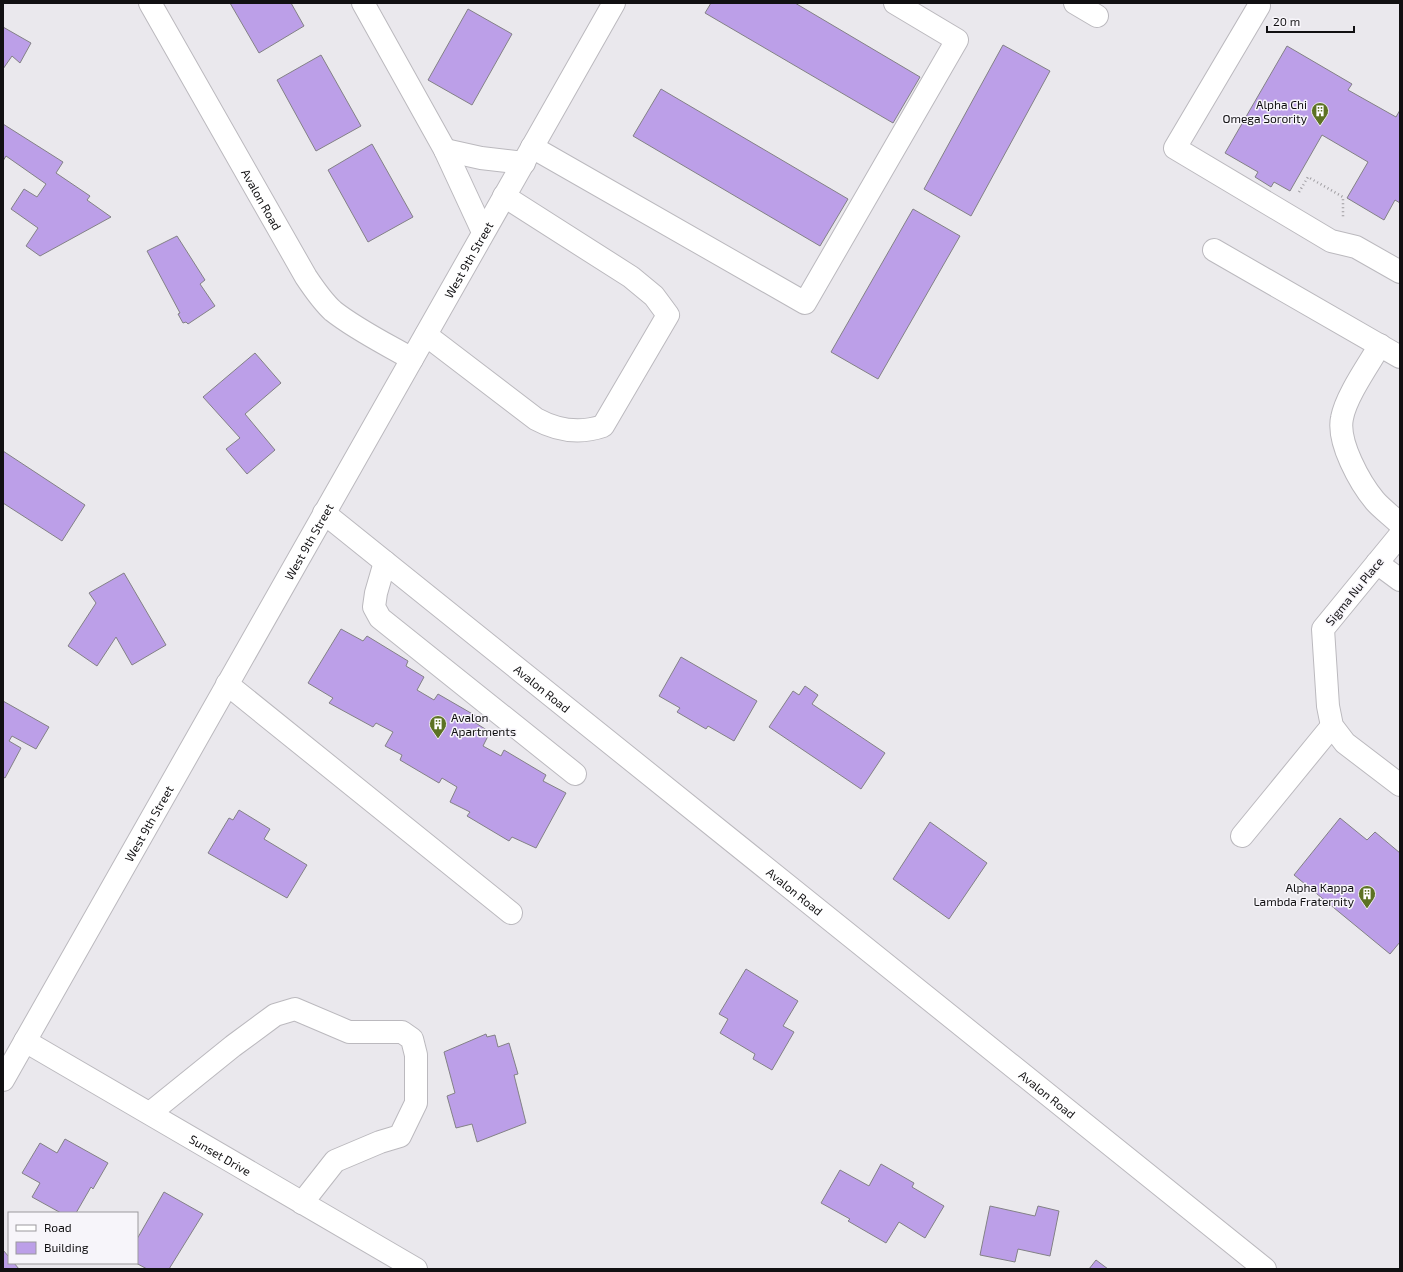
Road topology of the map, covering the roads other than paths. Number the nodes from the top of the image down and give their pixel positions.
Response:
1 (150, 3) edge
2 (363, 3) edge
3 (614, 3) edge
4 (895, 3) edge
5 (1075, 3) edge
6 (1259, 6) dead end
7 (1097, 16) dead end
8 (444, 150) junction
9 (528, 155) junction
10 (504, 196) junction
11 (484, 232) junction
12 (1214, 250) dead end
13 (1400, 272) edge
14 (426, 335) junction
15 (1380, 345) junction
16 (1400, 356) edge
17 (412, 359) junction
18 (324, 513) junction
19 (1400, 524) edge
20 (1400, 535) edge
21 (385, 562) junction
22 (1377, 563) junction
23 (1400, 580) edge
24 (227, 684) junction
25 (1332, 726) junction
26 (575, 774) dead end
27 (1400, 785) edge
28 (1242, 836) dead end
29 (511, 913) dead end
30 (25, 1041) junction
31 (3, 1080) edge
32 (150, 1113) junction
33 (302, 1203) junction
34 (416, 1269) edge
35 (1265, 1269) edge

1 - 17 street, Avalon Road
2 - 8 street
3 - 9 street, West 9th Street
4 - 9 street
5 - 7 street
6 - 13 street
8 - 9 street
8 - 11 street
9 - 10 street, West 9th Street
10 - 11 street, West 9th Street
10 - 14 street
11 - 14 street, West 9th Street
12 - 15 street
14 - 17 street, West 9th Street
15 - 16 street
15 - 19 street
17 - 18 street, West 9th Street
18 - 21 street, Avalon Road
18 - 24 street, West 9th Street
20 - 22 street, Sigma Nu Place
21 - 26 street
21 - 35 street, Avalon Road
22 - 23 street
22 - 25 street, Sigma Nu Place
24 - 29 street
24 - 30 street, West 9th Street
25 - 27 street
25 - 28 street
30 - 31 street, West 9th Street
30 - 32 street, Sunset Drive
32 - 33 street, Sunset Drive
32 - 33 street
33 - 34 street, Sunset Drive

